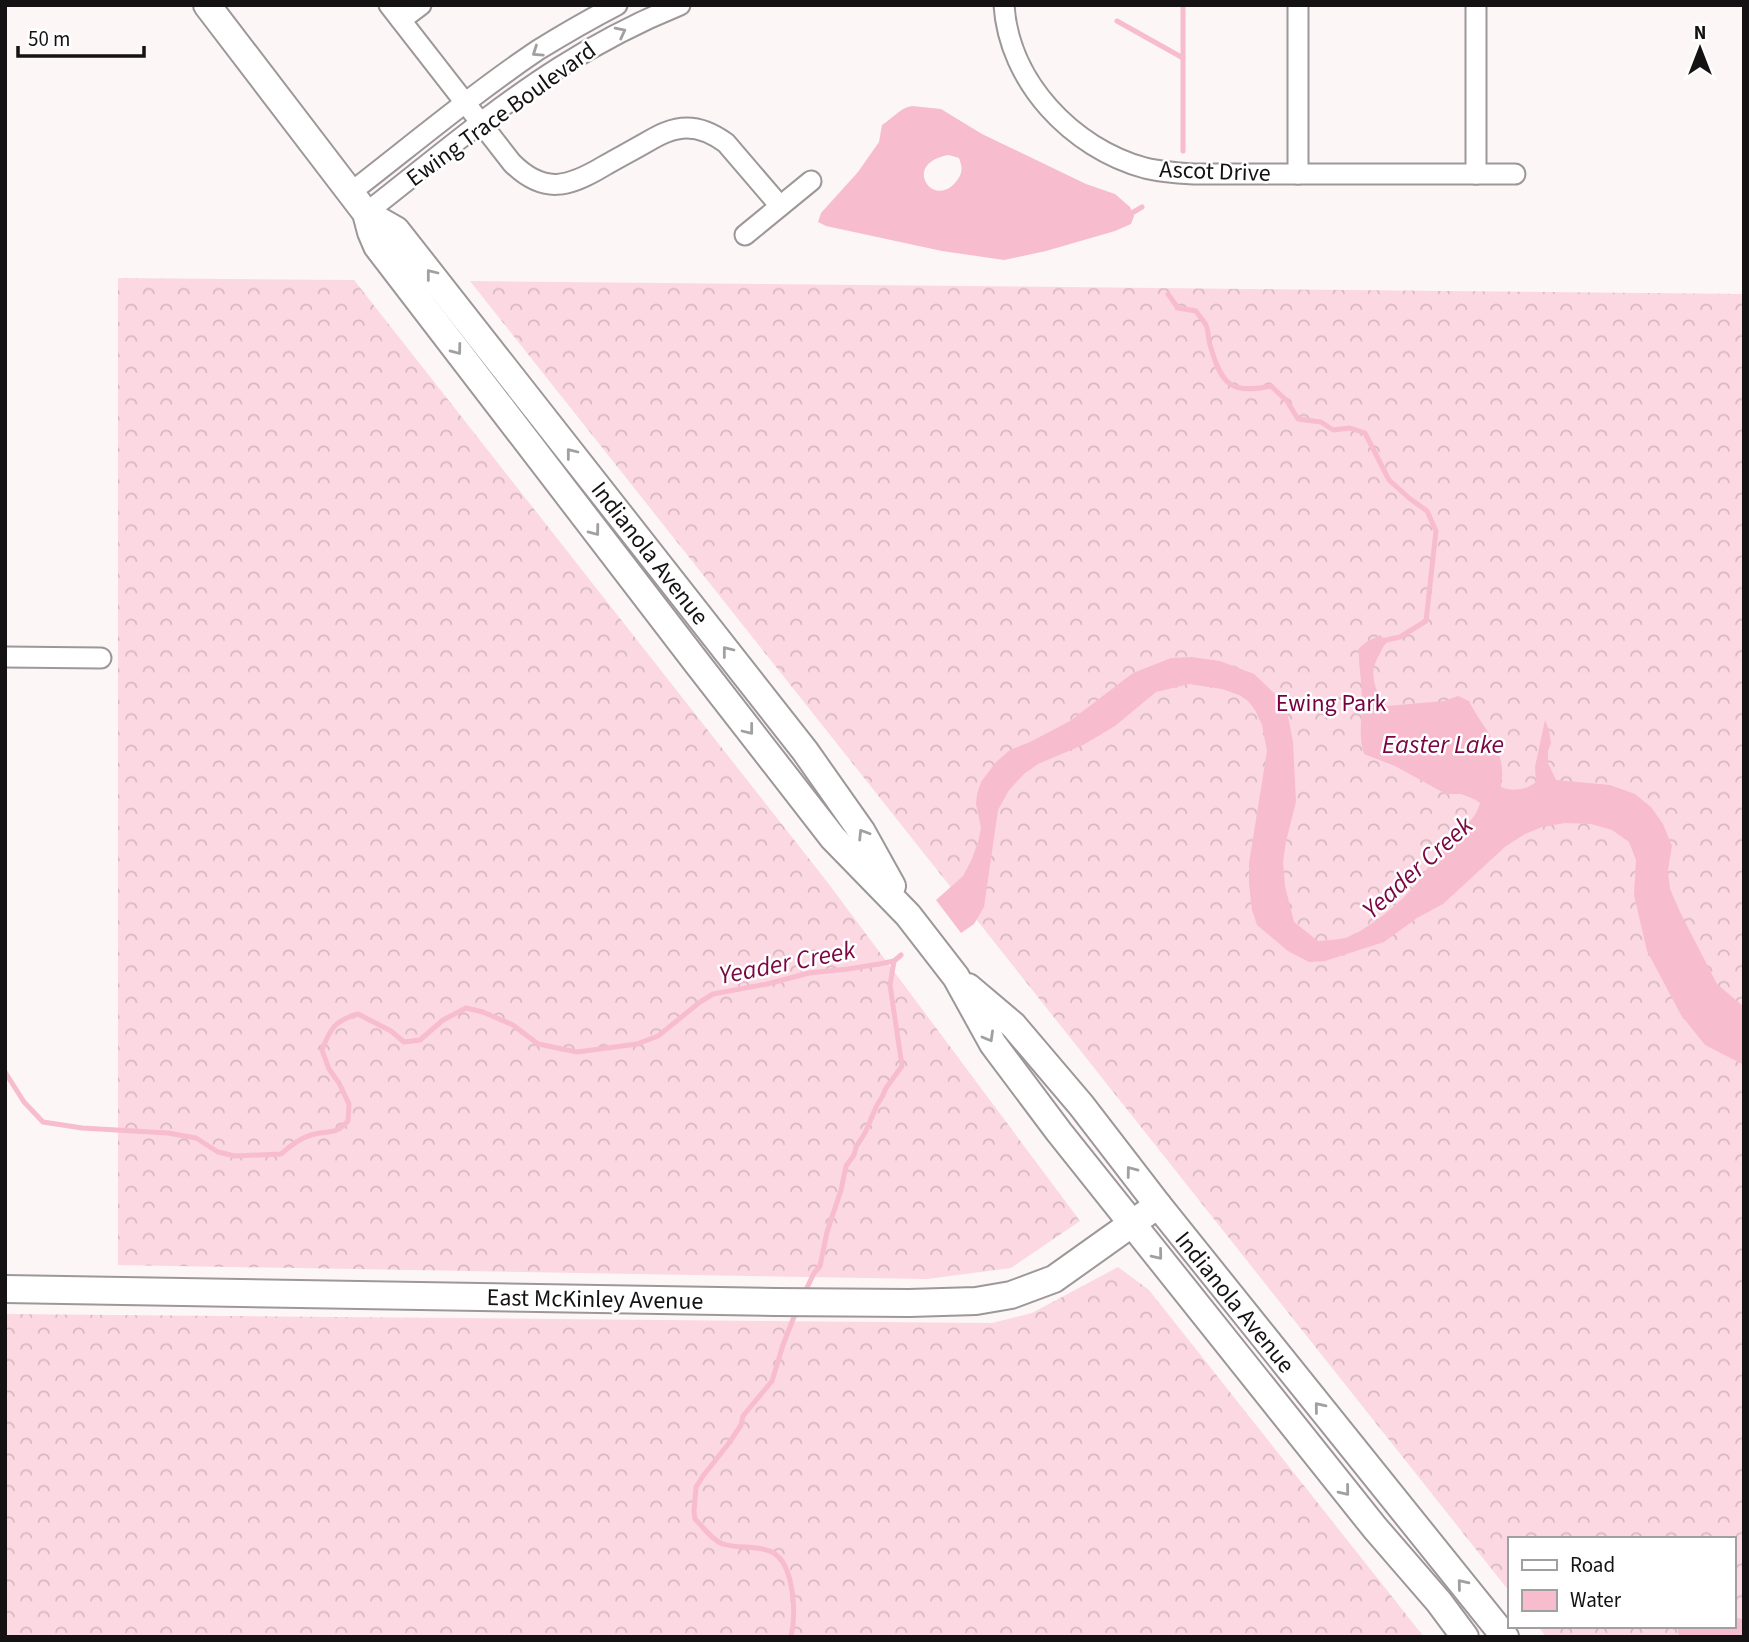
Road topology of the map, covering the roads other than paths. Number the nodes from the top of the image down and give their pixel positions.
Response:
1 (206, 5) edge
2 (421, 5) edge
3 (617, 5) edge
4 (680, 5) edge
5 (1003, 5) edge
6 (1298, 5) edge
7 (1476, 5) edge
8 (395, 13) edge
9 (466, 104) junction
10 (481, 123) junction
11 (1298, 174) junction
12 (1476, 174) junction
13 (1515, 174) dead end
14 (811, 181) dead end
15 (358, 203) junction
16 (780, 206) junction
17 (745, 235) dead end
18 (5, 657) edge
19 (101, 658) dead end
20 (956, 977) junction
21 (1158, 1205) junction
22 (1133, 1224) junction
23 (5, 1289) edge
24 (1465, 1637) edge
25 (1505, 1637) edge

1 - 15 main road, Indianola Avenue
2 - 8 street
3 -> 9 street, Ewing Trace Boulevard
10 -> 4 street, Ewing Trace Boulevard
5 - 11 street, Ascot Drive
6 - 11 street
7 - 12 street
8 - 9 street
9 - 10 street
9 - 15 street, Ewing Trace Boulevard
10 - 15 street, Ewing Trace Boulevard
10 - 16 street
11 - 12 street, Ascot Drive
12 - 13 street, Ascot Drive
14 - 16 street
15 - 20 main road, Indianola Avenue
16 - 17 street
18 - 19 street
21 -> 20 main road, Indianola Avenue
20 -> 22 main road, Indianola Avenue
21 - 22 main road, East McKinley Avenue
25 -> 21 main road, Indianola Avenue
22 - 23 main road, East McKinley Avenue
22 -> 24 main road, Indianola Avenue

